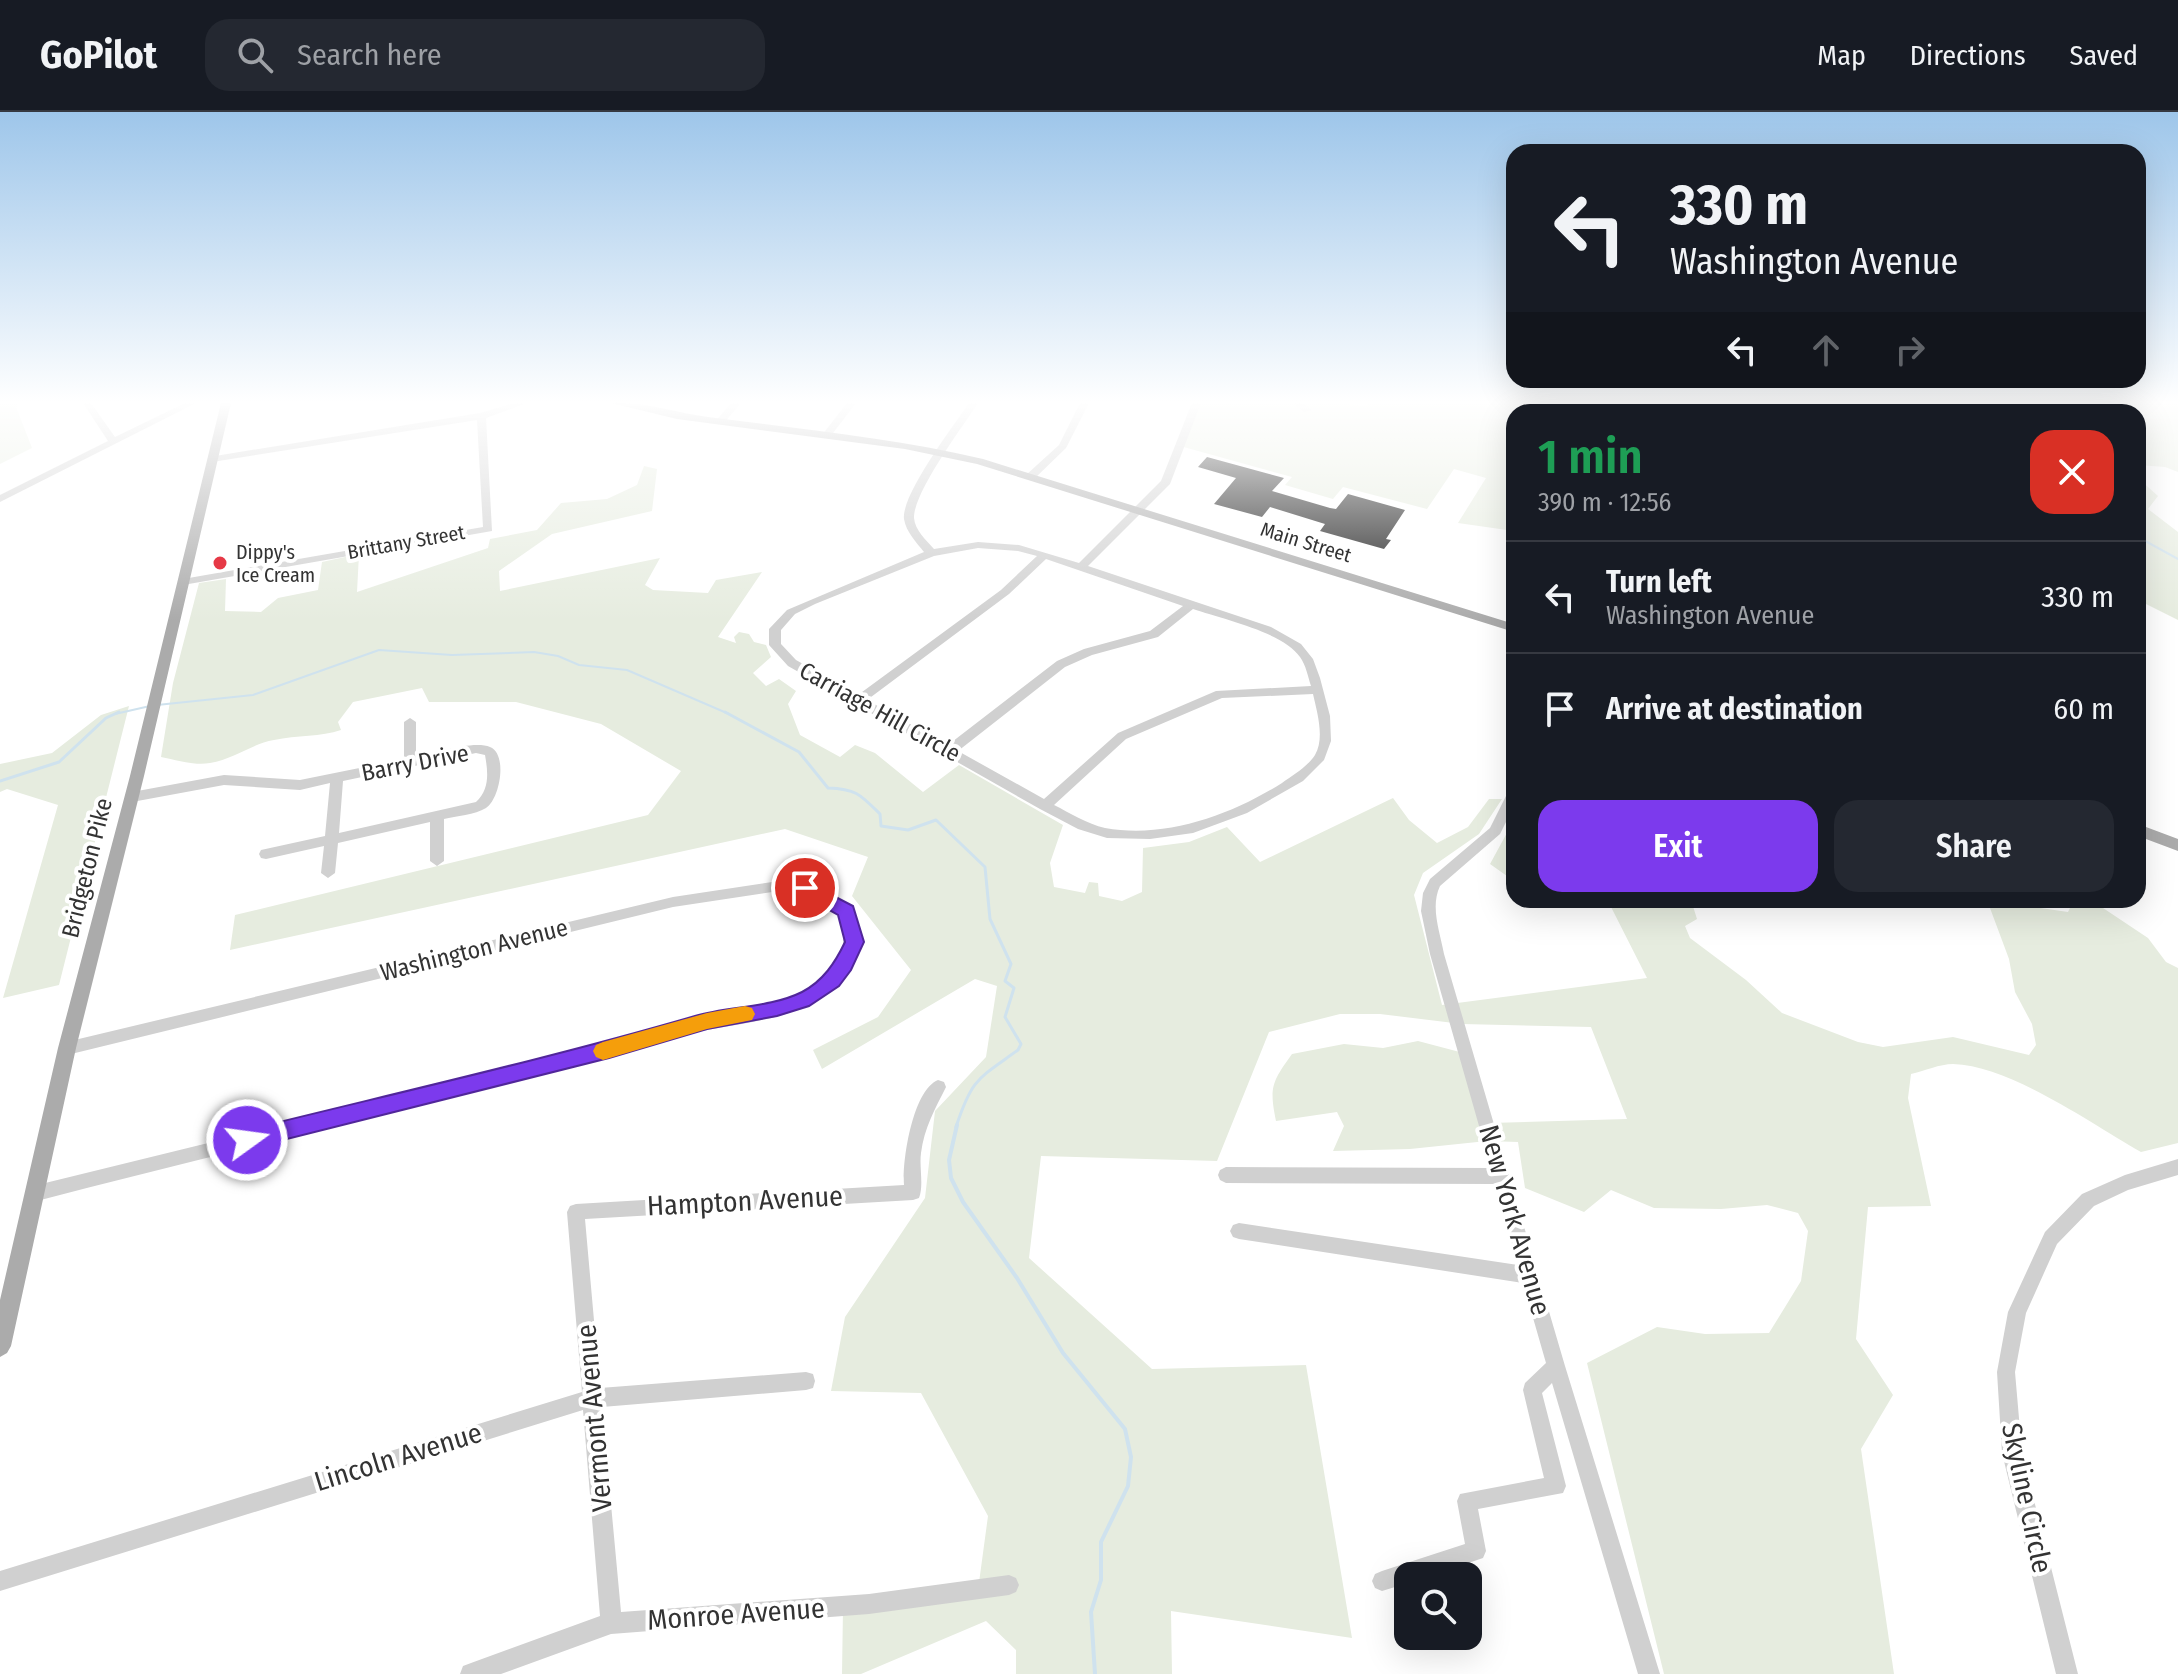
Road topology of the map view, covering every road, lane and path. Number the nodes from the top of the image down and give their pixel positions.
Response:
1 (46, 476) edge
2 (208, 476) edge
3 (485, 476) edge
4 (928, 476) edge
5 (1026, 476) edge
6 (1169, 476) edge
7 (1030, 477) joint
8 (0, 499) edge
9 (1139, 510) junction
10 (931, 553) junction
11 (1044, 555) junction
12 (1081, 567) junction
13 (183, 582) junction
14 (1191, 605) junction
15 (1506, 625) edge
16 (1318, 690) junction
17 (861, 699) junction
18 (410, 722) dead end
19 (949, 751) junction
20 (410, 762) junction
21 (337, 779) junction
22 (132, 797) junction
23 (1045, 806) junction
24 (1506, 809) edge
25 (437, 817) junction
26 (2146, 833) edge
27 (332, 839) junction
28 (2178, 845) edge
29 (266, 854) dead end
30 (437, 861) dead end
31 (328, 873) dead end
32 (67, 1048) junction
33 (938, 1087) dead end
34 (2178, 1167) edge
35 (1226, 1175) dead end
36 (1500, 1176) junction
37 (33, 1194) junction
38 (576, 1212) joint
39 (1239, 1231) dead end
40 (1530, 1275) junction
41 (0, 1346) edge
42 (1556, 1366) junction
43 (806, 1381) dead end
44 (593, 1398) junction
45 (0, 1581) edge
46 (1382, 1581) dead end
47 (1009, 1585) dead end
48 (611, 1623) junction
49 (471, 1674) edge
50 (1649, 1674) edge
51 (2067, 1674) edge

1 - 8 street
2 - 13 main road, Bridgeton Pike
3 - 13 street, Brittany Street
4 - 10 street
5 - 7 main road, Main Street
6 - 9 street
7 - 9 main road, Main Street
9 - 12 street
9 - 15 main road, Main Street
10 - 11 street, Carriage Hill Circle
10 - 17 street, Carriage Hill Circle
11 - 12 street, Carriage Hill Circle
11 - 17 street
12 - 14 street, Carriage Hill Circle
13 - 22 main road, Bridgeton Pike
14 - 16 street, Carriage Hill Circle
14 - 19 street
16 - 23 street
16 - 23 street, Carriage Hill Circle
17 - 19 street, Carriage Hill Circle
18 - 20 street
19 - 23 street, Carriage Hill Circle
20 - 21 street, Barry Drive
20 - 25 street, Barry Drive
21 - 22 street, Barry Drive
21 - 27 street
22 - 32 main road, Bridgeton Pike
24 - 36 street, New York Avenue
25 - 27 street, Barry Drive
25 - 30 street
26 - 28 main road
27 - 29 street, Barry Drive
27 - 31 street
32 - 37 main road, Bridgeton Pike
32 - 37 street, Washington Avenue
33 - 38 street, Hampton Avenue
34 - 51 street, Skyline Circle
35 - 36 street
36 - 40 street, New York Avenue
37 - 41 main road, Bridgeton Pike
38 - 44 street, Vermont Avenue
39 - 40 street
40 - 42 street, New York Avenue
42 - 46 street
42 - 50 street, New York Avenue
43 - 44 street, Lincoln Avenue
44 - 45 street, Lincoln Avenue
44 - 48 street, Vermont Avenue
47 - 48 street, Monroe Avenue
48 - 49 street, Monroe Avenue

